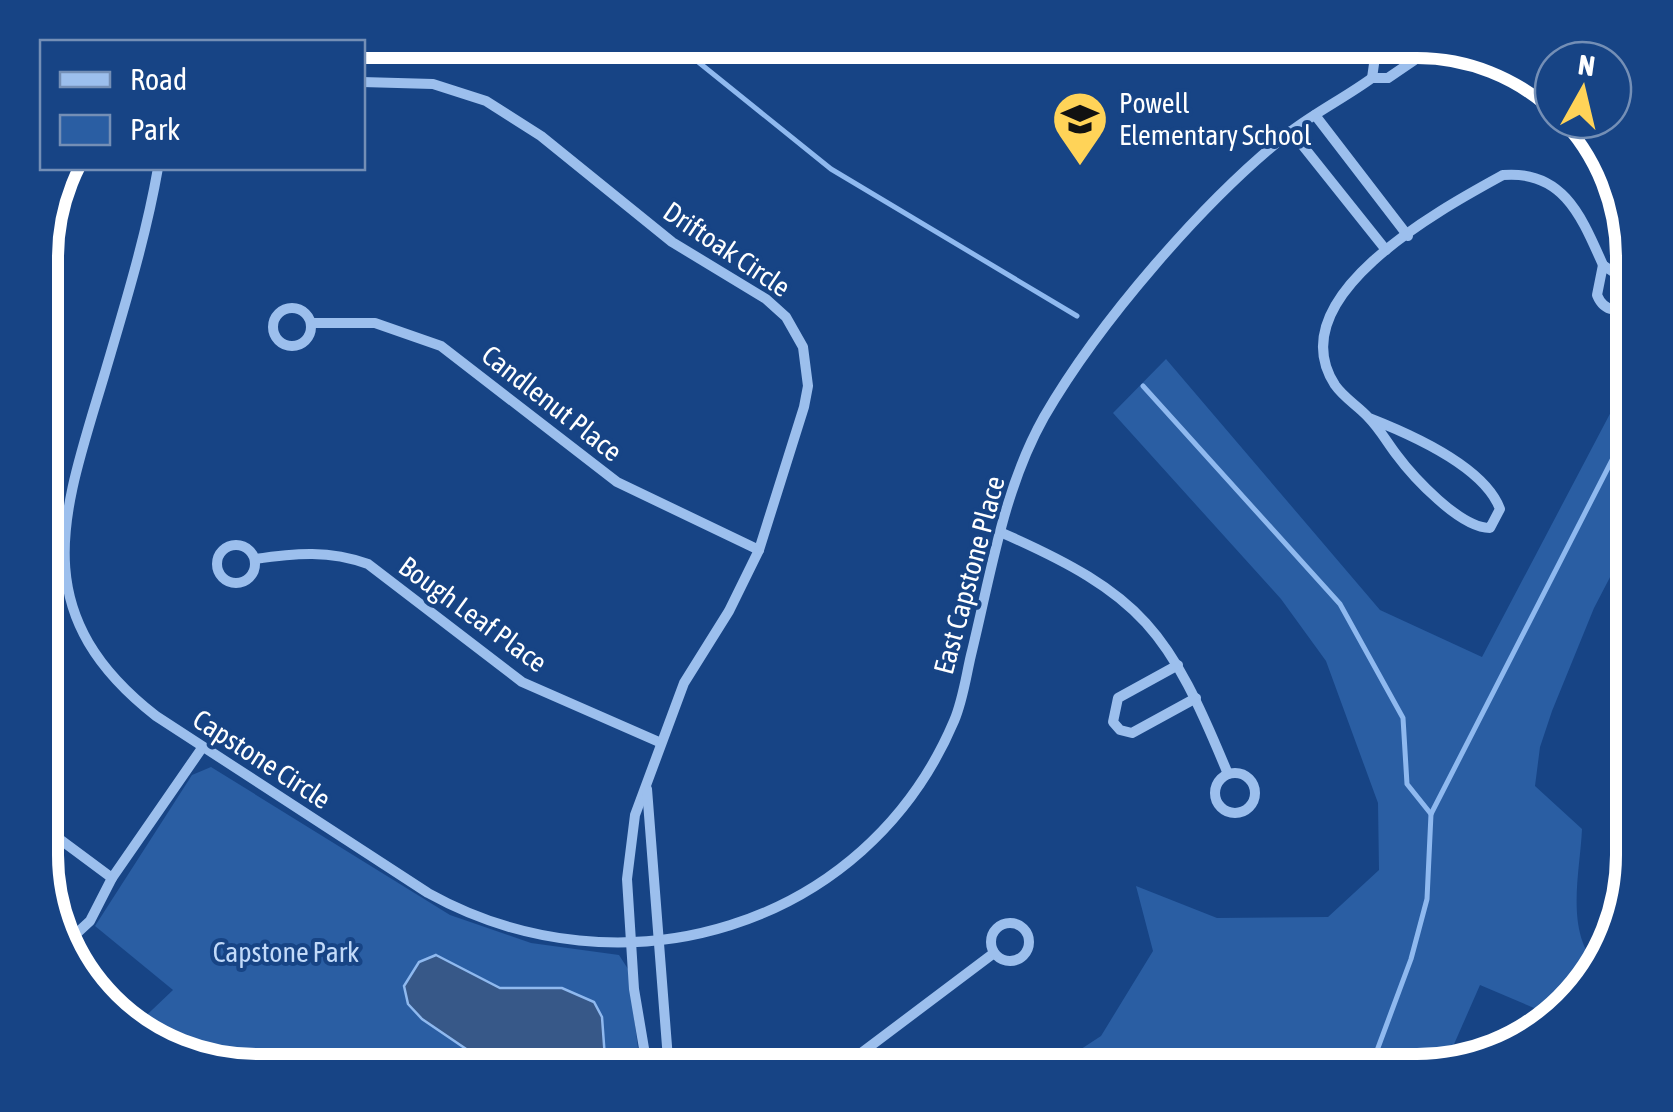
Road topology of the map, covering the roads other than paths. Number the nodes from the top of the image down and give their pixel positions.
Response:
1 (1376, 58) edge
2 (1417, 58) edge
3 (1372, 78) junction
4 (365, 82) edge
5 (1315, 116) junction
6 (1291, 131) junction
7 (157, 170) edge
8 (1408, 236) junction
9 (1386, 250) junction
10 (1604, 265) junction
11 (1615, 273) edge
12 (1615, 309) edge
13 (311, 323) dead end
14 (1369, 418) junction
15 (1000, 532) junction
16 (758, 550) junction
17 (255, 559) dead end
18 (1178, 664) junction
19 (1196, 698) junction
20 (659, 742) junction
21 (202, 748) junction
22 (1228, 774) junction
23 (647, 780) junction
24 (58, 838) edge
25 (112, 878) junction
26 (75, 935) edge
27 (661, 940) junction
28 (631, 944) junction
29 (994, 953) dead end
30 (646, 1054) edge
31 (668, 1054) edge
32 (860, 1054) edge

1 - 3 street, East Capstone Place
2 - 3 street, East Capstone Place
3 - 5 street, East Capstone Place
4 - 16 street, Driftoak Circle
5 - 6 street, East Capstone Place
5 - 8 street
6 - 9 street
6 - 15 street, East Capstone Place
7 - 21 street, Capstone Circle
8 - 9 street
8 - 10 street
9 - 14 street
10 - 11 street
10 - 12 street
13 - 16 street, Candlenut Place
14 - 14 street
15 - 18 street
15 - 27 street, East Capstone Place
16 - 20 street, Driftoak Circle
17 - 20 street, Bough Leaf Place
18 - 19 street
18 - 19 street
19 - 22 street
20 - 23 street, Driftoak Circle
21 - 25 street
21 - 28 street, Capstone Circle
22 - 22 street
23 - 27 street, Driftoak Circle
23 - 28 street, Driftoak Circle
24 - 25 street
25 - 26 street
27 - 28 street, Capstone Circle
27 - 31 street, Driftoak Circle
28 - 30 street, Driftoak Circle
29 - 32 street

